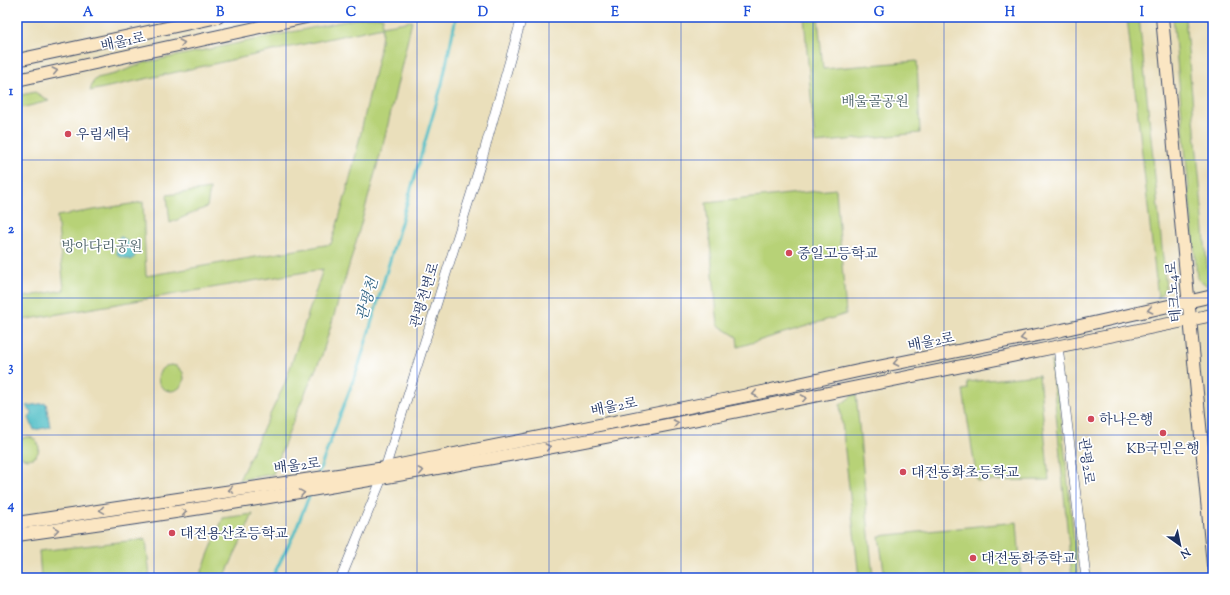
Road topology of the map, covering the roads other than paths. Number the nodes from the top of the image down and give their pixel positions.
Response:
1 (218, 17) edge
2 (306, 17) edge
3 (522, 17) edge
4 (1162, 17) edge
5 (17, 60) edge
6 (17, 80) edge
7 (1213, 296) edge
8 (1188, 302) junction
9 (1213, 315) edge
10 (1190, 320) junction
11 (1058, 347) junction
12 (384, 473) junction
13 (356, 479) junction
14 (17, 524) edge
15 (17, 535) edge
16 (1213, 565) edge
17 (341, 578) edge
18 (1086, 578) edge

1 - 5 main road, 배울1로
6 -> 2 main road, 배울1로
3 - 12 street, 관평천변로
4 - 8 main road, 테크노4로
7 - 8 main road, 배울2로
8 - 10 main road, 테크노4로
8 -> 12 main road, 배울2로
9 - 10 main road, 배울2로
10 - 11 main road, 배울2로
10 - 16 main road, 테크노4로
12 -> 11 main road, 배울2로
11 - 18 street, 관평2로
12 - 13 main road, 배울2로
12 - 17 street, 관평천변로
13 -> 14 main road, 배울2로
15 -> 13 main road, 배울2로

